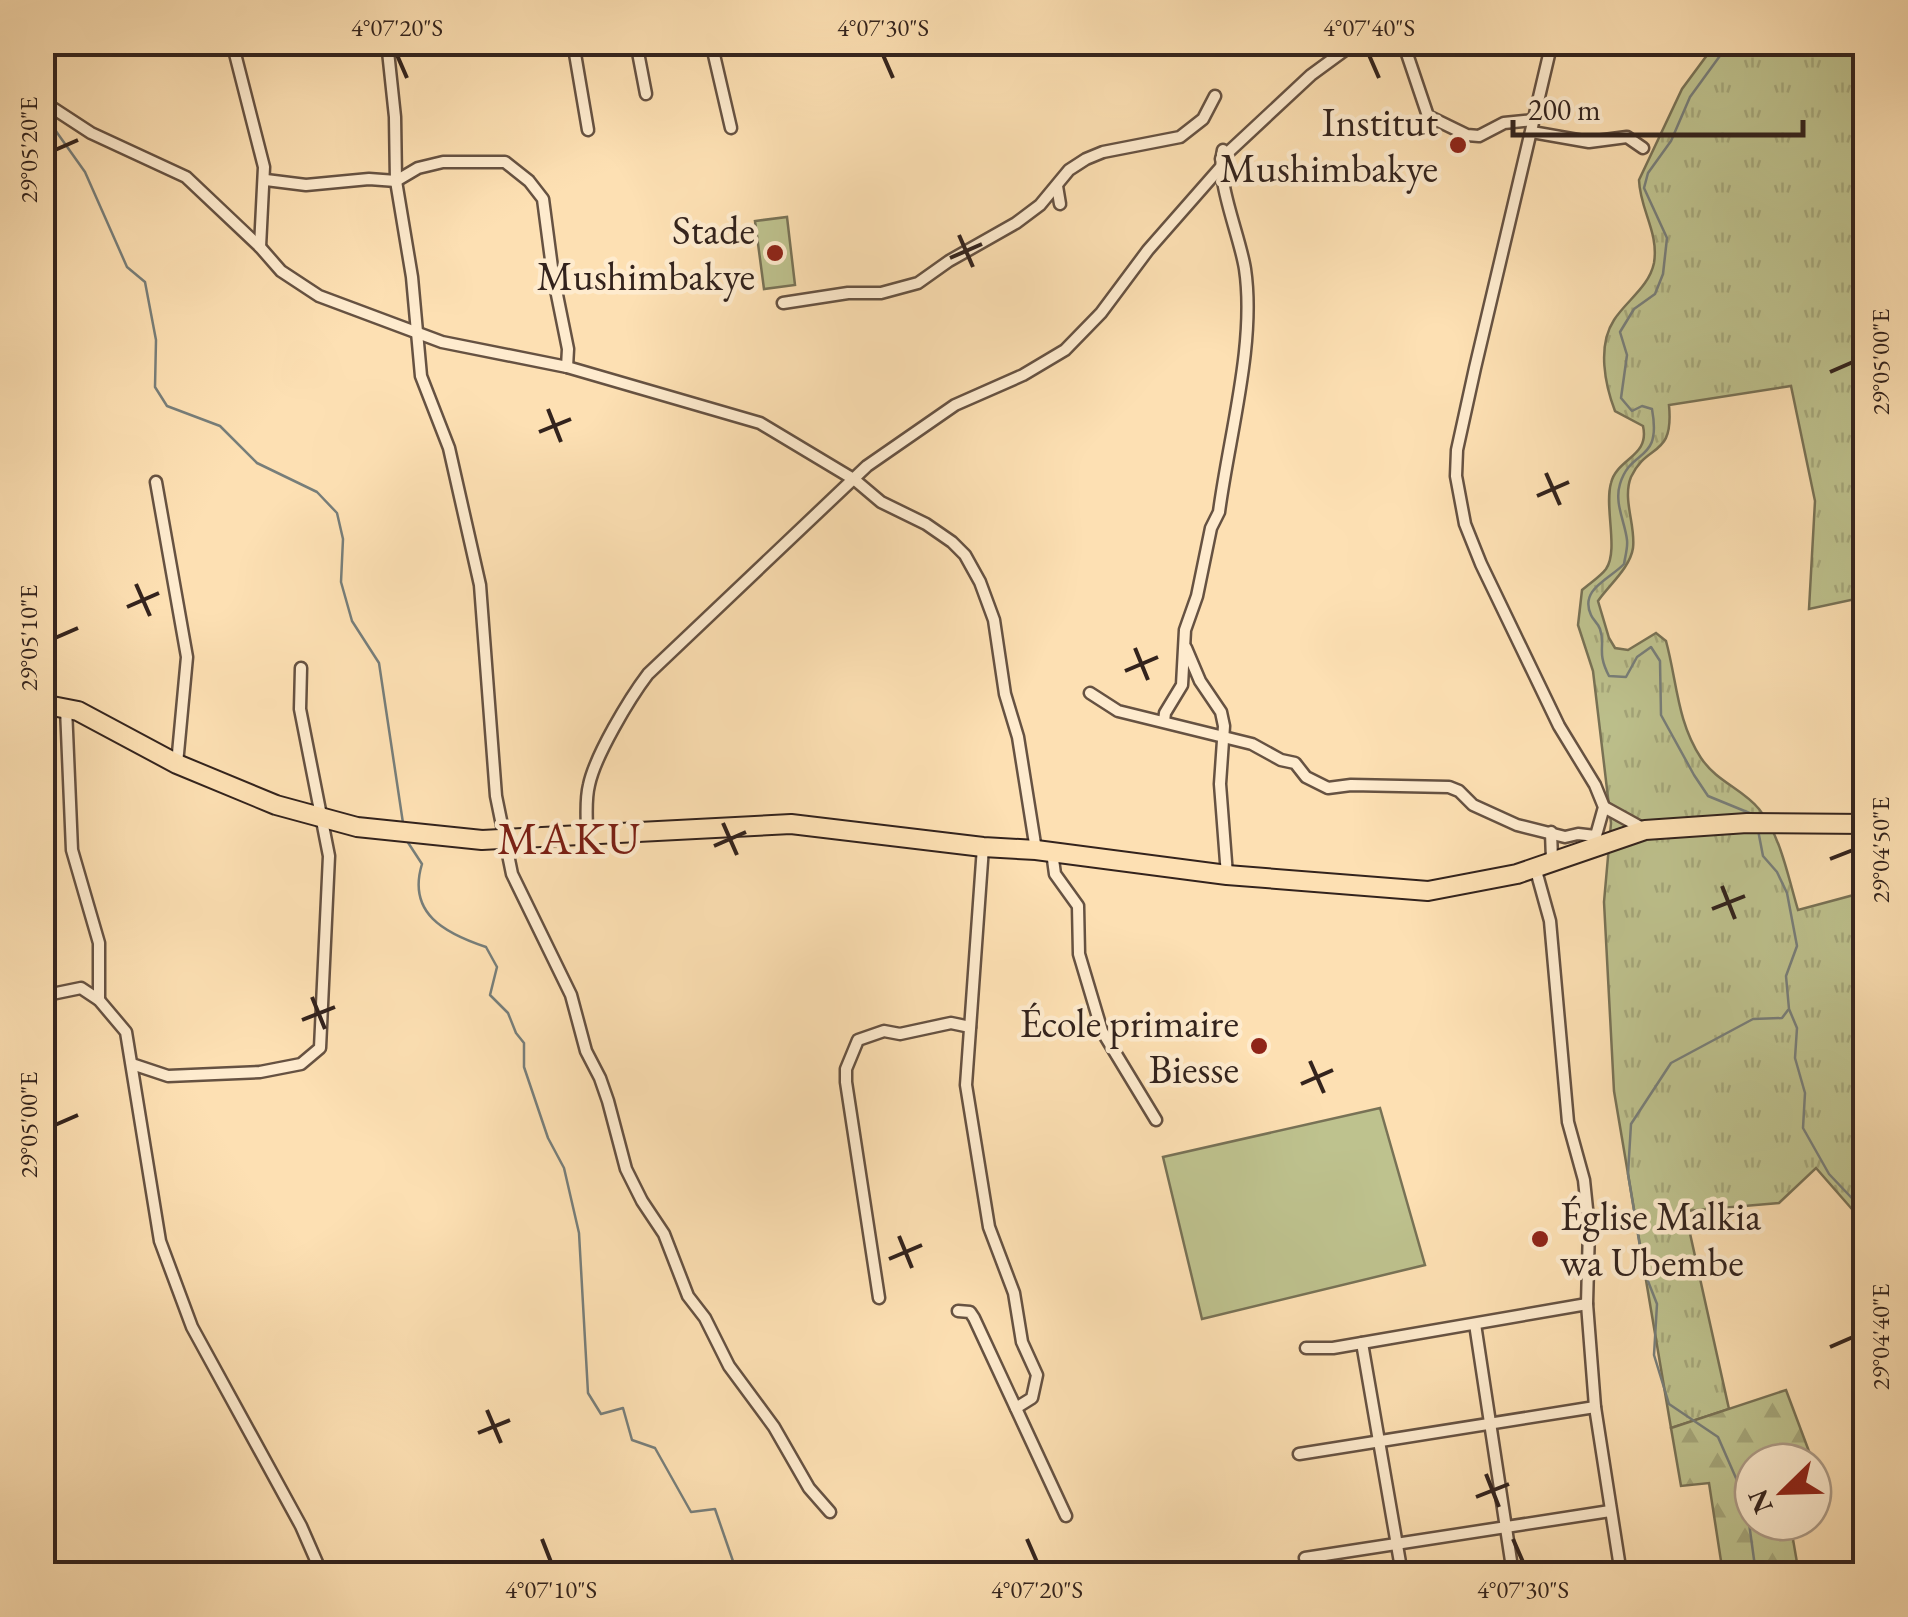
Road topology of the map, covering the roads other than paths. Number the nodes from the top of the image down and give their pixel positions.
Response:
1 (232, 42) edge
2 (387, 42) edge
3 (573, 42) edge
4 (636, 42) edge
5 (712, 42) edge
6 (1356, 42) edge
7 (1403, 42) edge
8 (1552, 42) edge
9 (646, 94) dead end
10 (1215, 96) dead end
11 (42, 101) edge
12 (1533, 126) junction
13 (732, 128) dead end
14 (588, 130) dead end
15 (1643, 148) dead end
16 (1221, 159) junction
17 (266, 180) junction
18 (396, 181) junction
19 (1057, 186) junction
20 (1060, 204) dead end
21 (260, 247) junction
22 (782, 302) dead end
23 (416, 334) junction
24 (567, 367) junction
25 (855, 480) junction
26 (156, 482) dead end
27 (1186, 648) junction
28 (301, 668) dead end
29 (1090, 693) dead end
30 (42, 704) edge
31 (66, 708) junction
32 (1164, 721) junction
33 (1222, 738) junction
34 (176, 764) junction
35 (1604, 807) junction
36 (324, 819) junction
37 (1866, 824) edge
38 (1645, 830) junction
39 (1551, 832) junction
40 (587, 833) junction
41 (1594, 841) junction
42 (504, 842) junction
43 (983, 847) junction
44 (1044, 851) junction
45 (1543, 864) junction
46 (1227, 875) junction
47 (42, 996) edge
48 (99, 1000) junction
49 (970, 1027) junction
50 (132, 1064) junction
51 (1156, 1120) dead end
52 (879, 1298) dead end
53 (1587, 1304) junction
54 (958, 1311) dead end
55 (1475, 1324) junction
56 (1362, 1343) junction
57 (1306, 1348) dead end
58 (1594, 1407) junction
59 (1016, 1408) junction
60 (1490, 1424) junction
61 (1379, 1442) junction
62 (1299, 1454) dead end
63 (830, 1512) dead end
64 (1610, 1512) junction
65 (1066, 1516) dead end
66 (1506, 1528) junction
67 (1396, 1544) junction
68 (1305, 1558) dead end
69 (42, 1564) edge
70 (44, 1574) edge
71 (322, 1574) edge
72 (1402, 1574) edge
73 (1513, 1574) edge
74 (1621, 1574) edge

1 - 17 street
2 - 18 street
3 - 14 street
4 - 9 street
5 - 13 street
6 - 16 street
7 - 12 street
8 - 12 street
10 - 19 street
11 - 21 street
12 - 15 street
12 - 35 street
16 - 25 street
16 - 27 street
17 - 18 street
17 - 21 street
18 - 23 street
18 - 24 street
19 - 20 street
19 - 22 street
21 - 23 street
23 - 24 street
23 - 42 street
24 - 25 street
25 - 40 street
25 - 44 street
26 - 34 street
27 - 32 street
27 - 33 street
28 - 36 street
29 - 32 street
30 - 31 highway
31 - 34 highway
31 - 48 street
32 - 33 street
33 - 39 street
33 - 46 street
34 - 36 highway
35 - 38 street
35 - 41 street
36 - 42 highway
36 - 50 street
37 - 38 highway
38 - 41 highway
39 - 41 street
39 - 45 street
40 - 42 highway
40 - 43 highway
41 - 45 highway
42 - 63 street
43 - 44 highway
43 - 49 street
44 - 46 highway
44 - 51 street
45 - 46 highway
45 - 53 street
47 - 48 street
48 - 50 street
49 - 52 street
49 - 59 street
50 - 71 street
53 - 55 street
53 - 58 street
54 - 59 street
55 - 56 street
55 - 60 street
56 - 57 street
56 - 61 street
58 - 60 street
58 - 64 street
59 - 65 street
60 - 61 street
60 - 66 street
61 - 62 street
61 - 67 street
64 - 66 street
64 - 74 street
66 - 67 street
66 - 73 street
67 - 68 street
67 - 72 street
69 - 70 street

